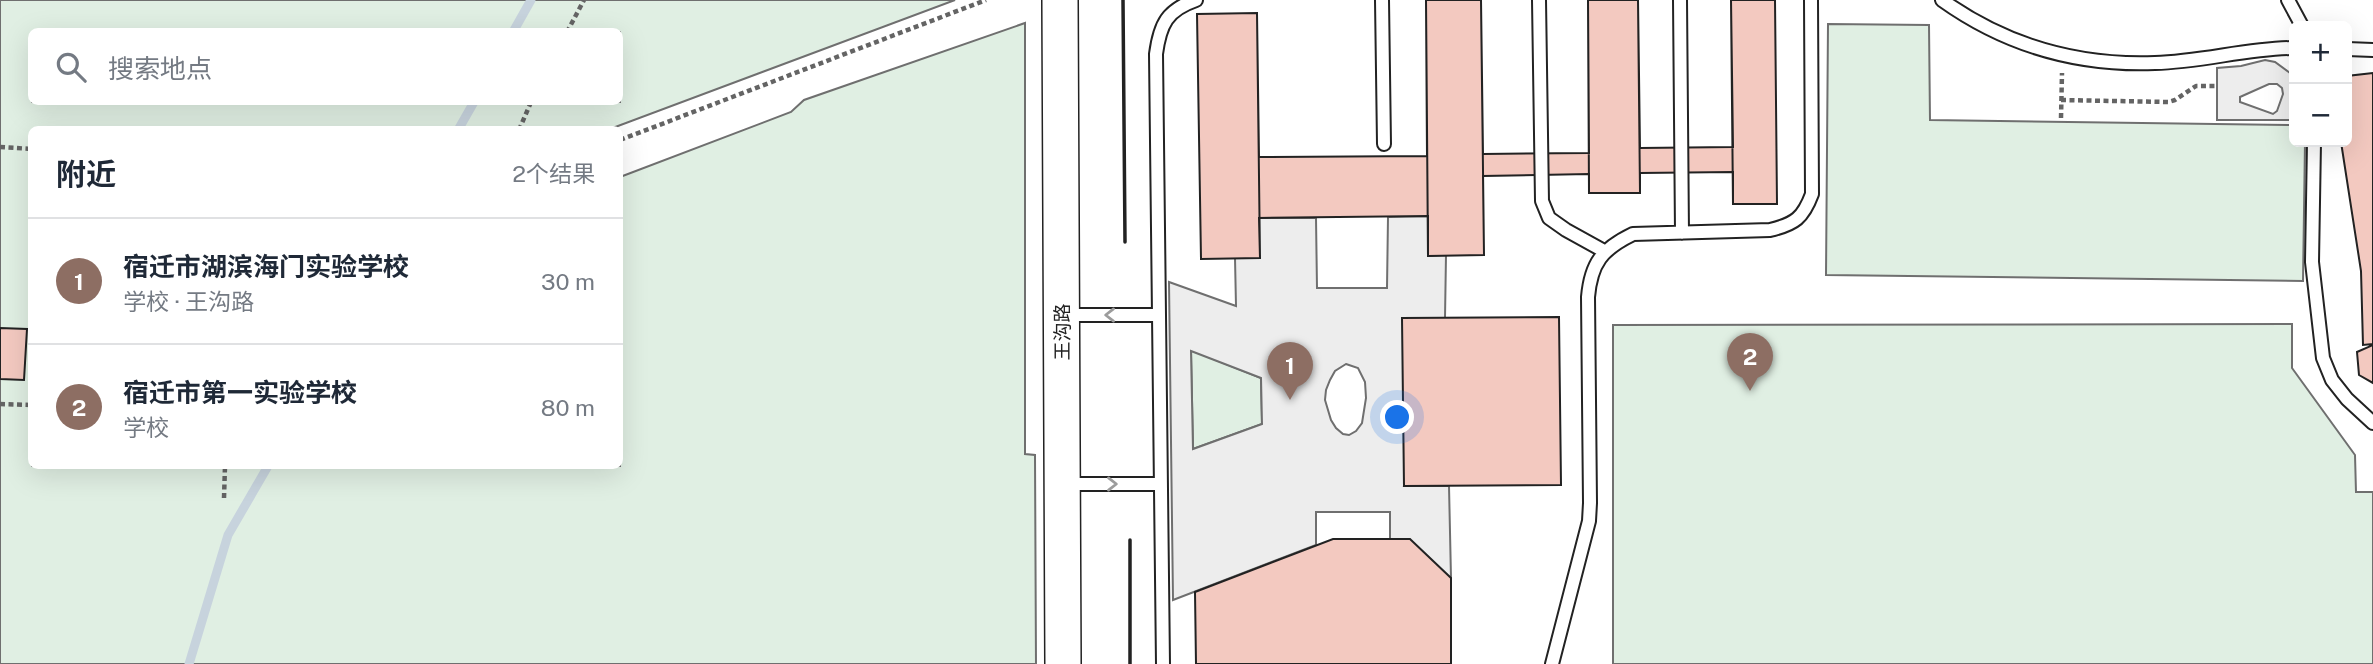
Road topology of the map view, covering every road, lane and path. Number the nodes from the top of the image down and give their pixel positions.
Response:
1 (584, 0) edge
2 (986, 0) edge
3 (1060, 0) edge
4 (1196, 0) edge
5 (1382, 0) edge
6 (1539, 0) edge
7 (1680, 0) edge
8 (1811, 0) edge
9 (1942, 0) edge
10 (2288, 0) edge
11 (2299, 21) edge
12 (568, 28) edge
13 (2289, 48) edge
14 (2352, 49) edge
15 (2373, 50) edge
16 (2062, 55) junction
17 (2217, 86) dead end
18 (2061, 100) junction
19 (530, 105) edge
20 (2061, 118) dead end
21 (521, 126) edge
22 (623, 139) edge
23 (1384, 144) dead end
24 (0, 147) edge
25 (2314, 147) edge
26 (28, 149) edge
27 (1682, 233) junction
28 (1604, 251) junction
29 (1061, 316) junction
30 (1159, 316) junction
31 (0, 404) edge
32 (28, 405) edge
33 (2373, 423) edge
34 (225, 469) edge
35 (1062, 484) junction
36 (1161, 484) junction
37 (224, 498) dead end
38 (1063, 664) edge
39 (1163, 664) edge
40 (1552, 664) edge

1 - 12 path
2 - 22 path
3 - 29 street, 王沟路
4 - 30 lane
5 - 23 lane
6 - 28 lane
7 - 27 lane
8 - 27 lane
9 - 16 lane
10 - 11 lane
13 - 16 lane
14 - 15 lane
16 - 18 path
17 - 18 path
18 - 20 path
19 - 21 path
24 - 26 path
25 - 33 lane
27 - 28 lane
28 - 40 lane
30 -> 29 lane
29 - 35 street, 王沟路
30 - 36 lane
31 - 32 path
34 - 37 path
35 -> 36 lane
35 - 38 street, 王沟路
36 - 39 lane

